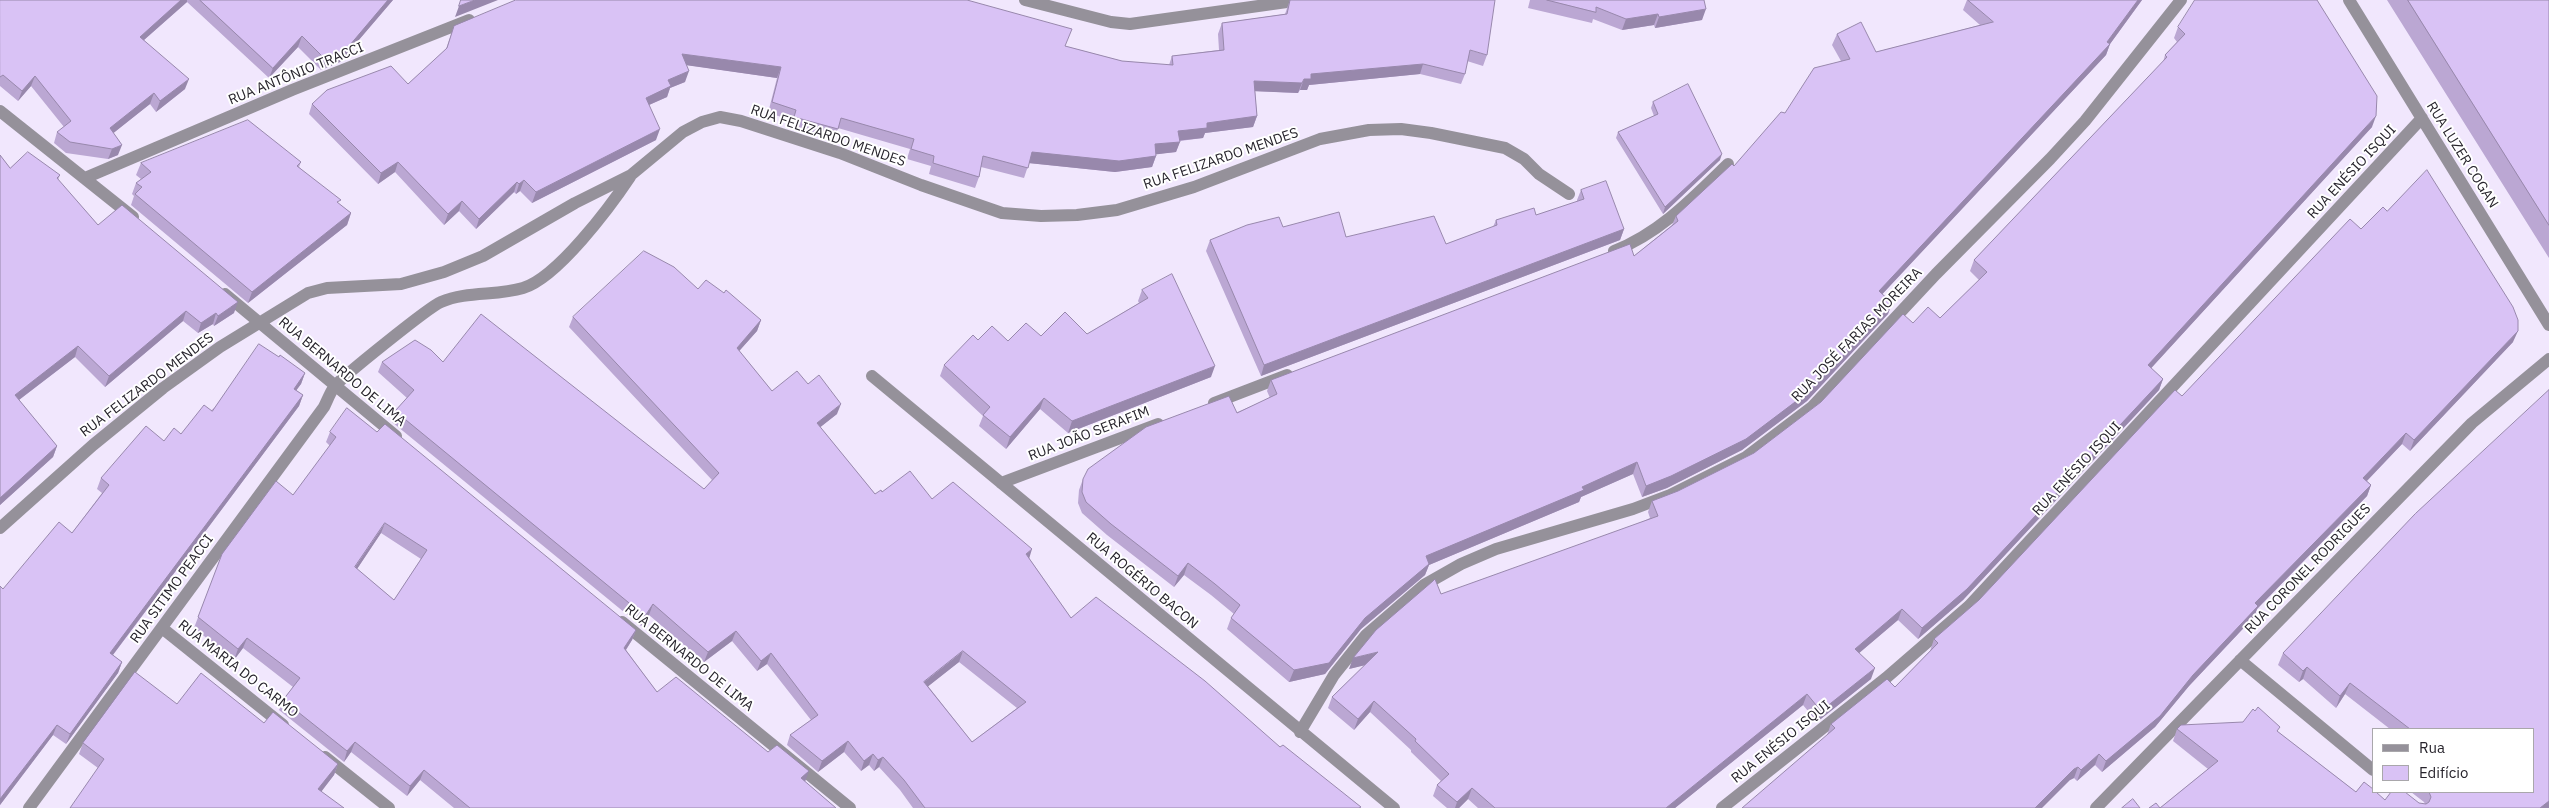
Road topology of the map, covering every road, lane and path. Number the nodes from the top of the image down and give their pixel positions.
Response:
1 (1025, 0) edge
2 (1301, 0) edge
3 (2181, 0) edge
4 (2349, 0) edge
5 (483, 14) edge
6 (0, 111) edge
7 (2422, 118) junction
8 (1728, 164) dead end
9 (631, 175) junction
10 (85, 178) junction
11 (1569, 194) dead end
12 (146, 228) edge
13 (1603, 255) edge
14 (214, 285) edge
15 (260, 323) junction
16 (2549, 325) edge
17 (2549, 359) edge
18 (1296, 372) edge
19 (872, 376) dead end
20 (335, 386) junction
21 (1204, 406) edge
22 (1167, 420) edge
23 (403, 443) edge
24 (1001, 483) junction
25 (0, 528) edge
26 (608, 612) edge
27 (162, 628) junction
28 (2240, 660) junction
29 (1300, 732) junction
30 (295, 734) edge
31 (318, 752) edge
32 (2372, 769) edge
33 (29, 808) edge
34 (389, 808) edge
35 (850, 808) edge
36 (1394, 808) edge
37 (1722, 808) edge
38 (2096, 808) edge

1 - 2 street
3 - 29 street, RUA JOSÉ FARIAS MOREIRA
4 - 7 street, RUA LUZER COGAN
5 - 10 street, RUA ANTÔNIO TRACCI
6 - 10 street
7 - 16 street, RUA LUZER COGAN
7 - 37 street, RUA ENÉSIO ISQUI
8 - 13 street
9 - 11 street, RUA FELIZARDO MENDES
9 - 15 street, RUA FELIZARDO MENDES
9 - 20 street, RUA FELIZARDO MENDES
10 - 12 street
14 - 15 street, RUA BERNARDO DE LIMA
15 - 20 street, RUA BERNARDO DE LIMA
15 - 25 street, RUA FELIZARDO MENDES
17 - 28 street, RUA CORONEL RODRIGUES
18 - 21 street
19 - 24 street, RUA ROGÉRIO BACON
20 - 23 street, RUA BERNARDO DE LIMA
20 - 27 street, RUA SITIMO PEACCI
22 - 24 street, RUA JOÃO SERAFIM
24 - 29 street, RUA ROGÉRIO BACON
26 - 35 street, RUA BERNARDO DE LIMA
27 - 30 street, RUA MARIA DO CARMO
27 - 33 street, RUA SITIMO PEACCI
28 - 32 street
28 - 38 street, RUA CORONEL RODRIGUES
29 - 36 street, RUA ROGÉRIO BACON
31 - 34 street

